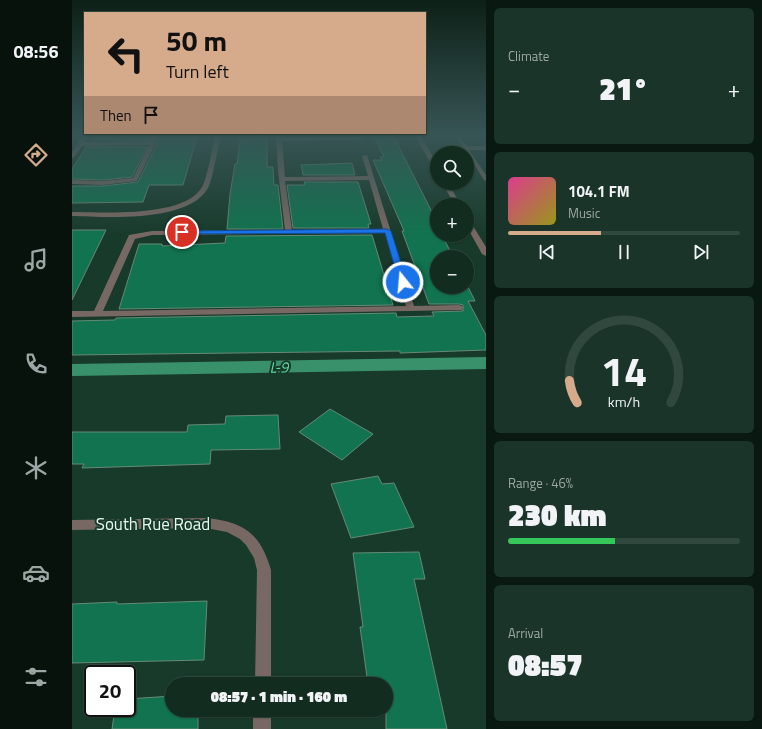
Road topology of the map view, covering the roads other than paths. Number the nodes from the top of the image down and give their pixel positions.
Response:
1 (141, 168) edge
2 (210, 168) edge
3 (281, 168) edge
4 (368, 168) edge
5 (479, 168) edge
6 (371, 178) junction
7 (282, 179) junction
8 (486, 179) edge
9 (72, 182) edge
10 (72, 214) edge
11 (387, 231) junction
12 (289, 232) junction
13 (474, 233) edge
14 (486, 254) edge
15 (411, 308) junction
16 (459, 308) dead end
17 (72, 314) edge
18 (97, 314) junction
19 (72, 525) edge
20 (263, 677) edge
21 (262, 717) edge
22 (262, 729) edge

1 - 9 street
2 - 10 street
3 - 7 street
4 - 6 street
5 - 8 street
6 - 7 street
6 - 11 street
7 - 12 street
11 - 12 street
11 - 15 street
12 - 18 street
13 - 14 street
15 - 16 street
15 - 18 street
17 - 18 street
19 - 20 street, South Rue Road
21 - 22 street

